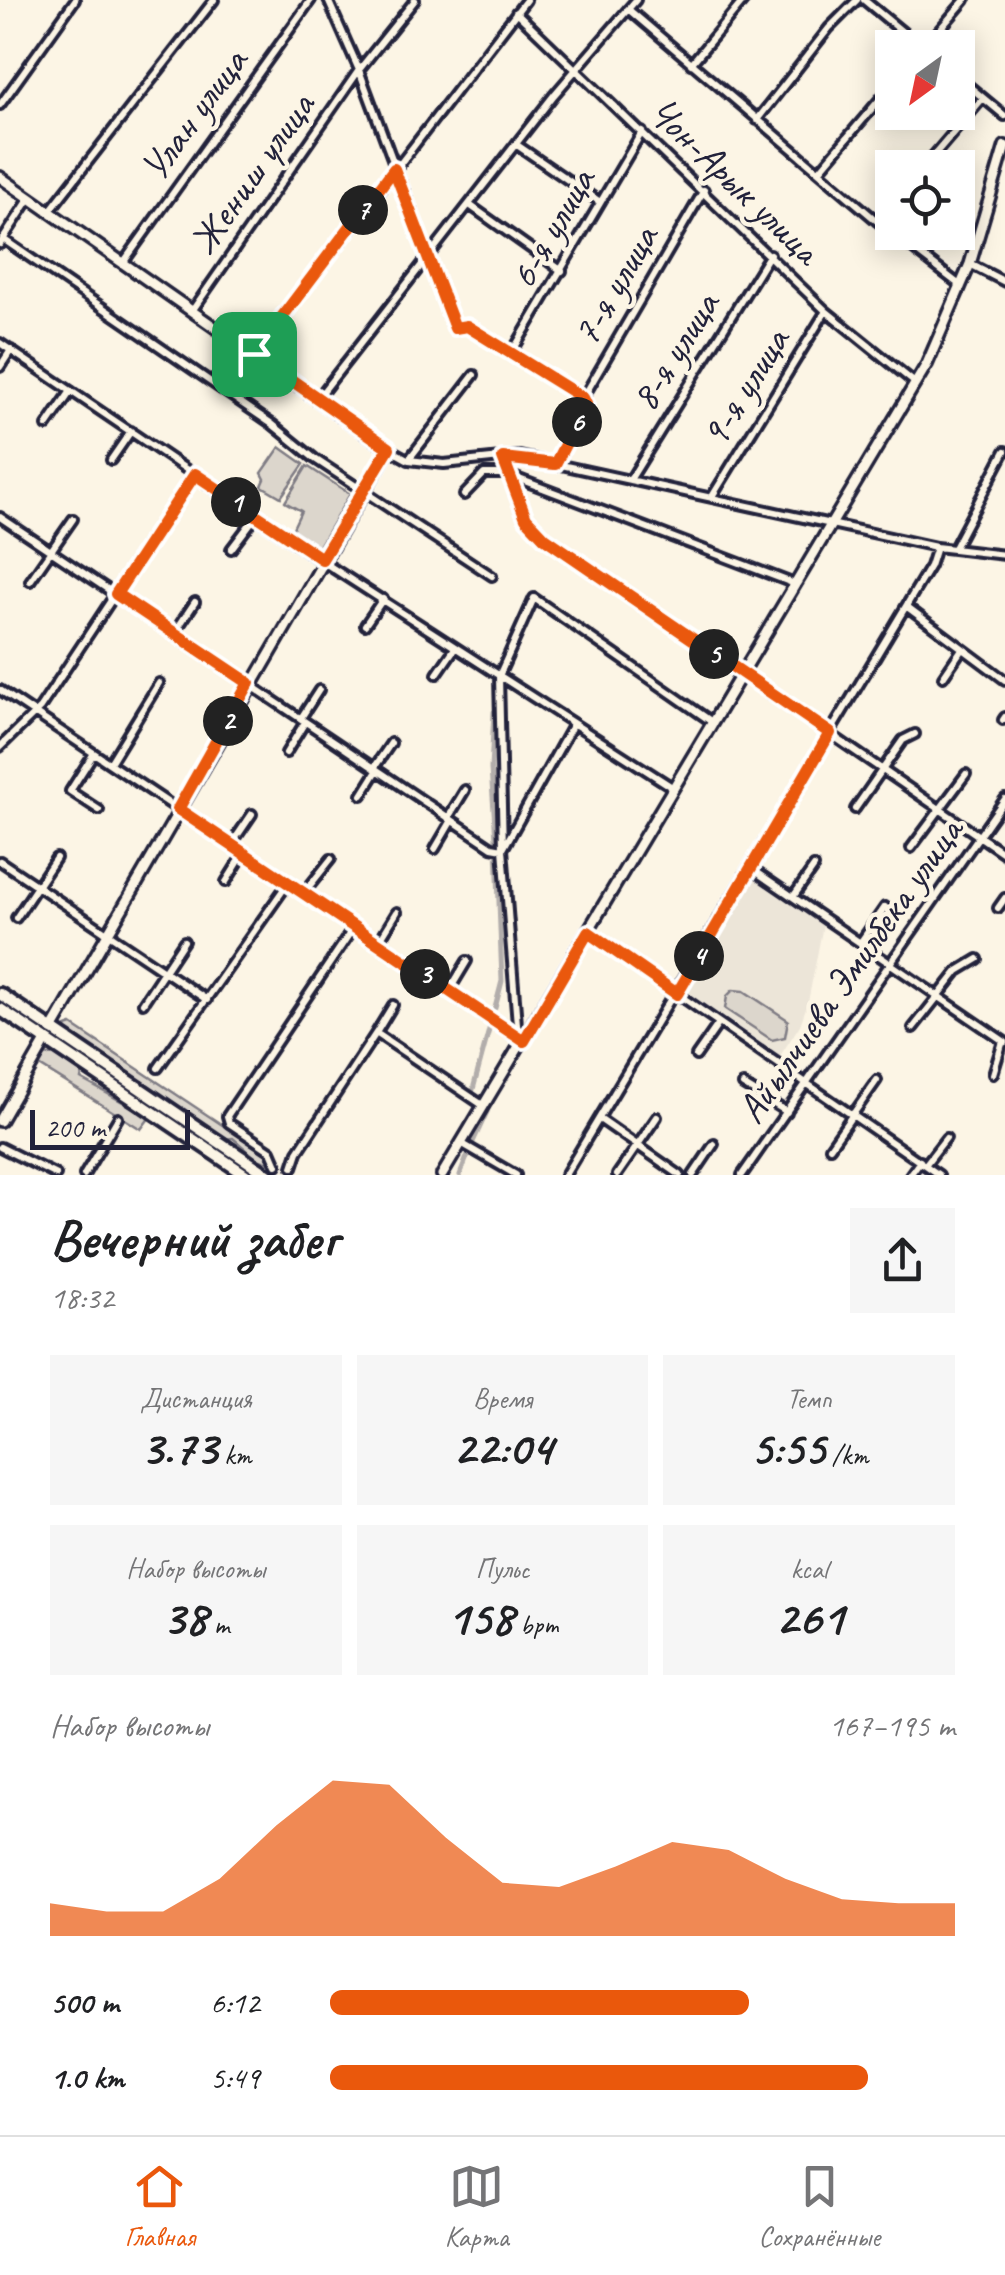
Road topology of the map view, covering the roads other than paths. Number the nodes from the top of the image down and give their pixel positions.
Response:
1 (75, 0) edge
2 (214, 0) edge
3 (312, 0) edge
4 (328, 0) edge
5 (414, 0) edge
6 (526, 0) edge
7 (636, 0) edge
8 (744, 0) edge
9 (861, 0) edge
10 (964, 0) edge
11 (628, 9) junction
12 (516, 12) junction
13 (900, 30) edge
14 (938, 30) edge
15 (690, 64) junction
16 (577, 68) junction
17 (359, 70) junction
18 (975, 91) edge
19 (983, 98) junction
20 (0, 104) edge
21 (875, 105) edge
22 (1005, 116) edge
23 (757, 120) junction
24 (642, 132) junction
25 (516, 145) junction
26 (938, 150) edge
27 (1004, 151) edge
28 (394, 169) junction
29 (820, 171) junction
30 (0, 177) edge
31 (704, 190) junction
32 (30, 198) junction
33 (600, 202) junction
34 (471, 206) junction
35 (49, 212) junction
36 (875, 219) edge
37 (2, 242) edge
38 (915, 250) edge
39 (770, 254) junction
40 (427, 257) junction
41 (123, 262) junction
42 (970, 264) junction
43 (562, 271) junction
44 (1005, 282) edge
45 (962, 286) junction
46 (826, 310) junction
47 (192, 311) junction
48 (0, 342) edge
49 (11, 350) junction
50 (254, 354) junction
51 (511, 354) junction
52 (0, 366) edge
53 (474, 374) dead end
54 (916, 384) junction
55 (71, 391) junction
56 (318, 398) junction
57 (583, 398) junction
58 (47, 426) dead end
59 (131, 430) junction
60 (389, 448) junction
61 (1005, 451) edge
62 (503, 458) junction
63 (111, 460) dead end
64 (409, 460) junction
65 (555, 464) junction
66 (195, 474) junction
67 (506, 474) junction
68 (630, 480) junction
69 (362, 490) junction
70 (464, 495) dead end
71 (713, 495) junction
72 (256, 516) junction
73 (0, 517) edge
74 (73, 520) dead end
75 (833, 521) junction
76 (936, 546) junction
77 (954, 548) junction
78 (231, 550) dead end
79 (52, 551) junction
80 (1005, 555) edge
81 (322, 559) junction
82 (492, 576) dead end
83 (30, 582) dead end
84 (796, 584) junction
85 (116, 594) junction
86 (383, 599) junction
87 (195, 602) dead end
88 (906, 606) junction
89 (366, 625) dead end
90 (175, 632) junction
91 (455, 648) junction
92 (962, 649) junction
93 (741, 673) junction
94 (437, 674) dead end
95 (498, 676) junction
96 (943, 677) dead end
97 (1005, 680) edge
98 (160, 683) dead end
99 (249, 683) junction
100 (0, 690) edge
101 (319, 690) dead end
102 (34, 714) junction
103 (303, 721) junction
104 (712, 722) junction
105 (574, 724) junction
106 (830, 733) junction
107 (915, 734) dead end
108 (391, 743) dead end
109 (0, 747) edge
110 (94, 753) junction
111 (286, 753) dead end
112 (110, 763) junction
113 (882, 768) junction
114 (376, 769) junction
115 (966, 774) dead end
116 (672, 788) junction
117 (464, 790) dead end
118 (362, 795) dead end
119 (1005, 799) edge
120 (940, 808) junction
121 (178, 809) junction
122 (855, 809) dead end
123 (99, 810) dead end
124 (252, 814) dead end
125 (450, 819) junction
126 (980, 836) junction
127 (231, 844) junction
128 (911, 848) dead end
129 (434, 849) dead end
130 (503, 849) junction
131 (244, 854) junction
132 (1005, 854) edge
133 (56, 858) dead end
134 (332, 859) dead end
135 (0, 862) edge
136 (814, 867) dead end
137 (752, 869) junction
138 (226, 882) dead end
139 (288, 883) junction
140 (38, 886) junction
141 (304, 893) junction
142 (793, 897) junction
143 (1005, 898) edge
144 (885, 907) dead end
145 (998, 908) dead end
146 (397, 912) dead end
147 (16, 918) dead end
148 (354, 927) junction
149 (588, 932) junction
150 (104, 933) junction
151 (184, 941) dead end
152 (378, 943) junction
153 (860, 943) junction
154 (978, 959) dead end
155 (467, 961) dead end
156 (891, 965) junction
157 (164, 972) junction
158 (450, 991) junction
159 (0, 994) edge
160 (677, 994) junction
161 (938, 995) junction
162 (207, 1000) junction
163 (143, 1003) dead end
164 (394, 1005) dead end
165 (0, 1009) edge
166 (719, 1023) junction
167 (913, 1028) dead end
168 (376, 1033) junction
169 (49, 1035) junction
170 (521, 1039) junction
171 (1004, 1041) edge
172 (696, 1056) dead end
173 (158, 1068) dead end
174 (993, 1074) dead end
175 (877, 1080) dead end
176 (743, 1085) dead end
177 (807, 1085) junction
178 (0, 1096) edge
179 (11, 1102) junction
180 (484, 1106) junction
181 (787, 1112) junction
182 (853, 1116) junction
183 (656, 1117) dead end
184 (118, 1118) dead end
185 (602, 1120) junction
186 (0, 1121) edge
187 (946, 1138) dead end
188 (462, 1143) junction
189 (638, 1144) junction
190 (714, 1144) dead end
191 (830, 1146) dead end
192 (0, 1148) edge
193 (922, 1163) junction
194 (278, 1165) dead end
195 (294, 1167) dead end
196 (56, 1175) edge
197 (84, 1175) edge
198 (246, 1175) edge
199 (268, 1175) edge
200 (442, 1175) edge
201 (516, 1175) edge
202 (565, 1175) edge
203 (617, 1175) edge
204 (680, 1175) edge
205 (693, 1175) edge
206 (742, 1175) edge
207 (910, 1175) edge
208 (939, 1175) edge

1 - 20 street
2 - 35 street
3 - 41 street, Улан улица
4 - 17 street
5 - 17 street, Жениш улица
6 - 12 street
7 - 11 street
8 - 15 street
9 - 13 street
9 - 23 street
10 - 14 street
11 - 15 street
11 - 16 street
12 - 16 street, Чон-Арык улица
12 - 28 street
15 - 23 street
16 - 24 street, Чон-Арык улица
16 - 25 street
17 - 28 street
17 - 47 street, Жениш улица
18 - 19 street
19 - 22 street
19 - 26 street
21 - 29 street
23 - 29 street
24 - 31 street, Чон-Арык улица
24 - 33 street, 6-я улица
25 - 33 street
25 - 34 street
27 - 42 main road
28 - 40 street
28 - 50 street
29 - 36 street
30 - 32 main road
31 - 39 street, Чон-Арык улица
31 - 57 street, 7-я улица
32 - 35 main road
32 - 37 street
33 - 43 street, 6-я улица
34 - 40 street
34 - 43 street
35 - 41 main road
37 - 69 street
38 - 45 street
39 - 46 street, Чон-Арык улица
39 - 68 street, 8-я улица
40 - 51 street
40 - 56 street
41 - 47 main road
42 - 44 street
42 - 45 main road
43 - 51 street, 6-я улица
45 - 54 main road
46 - 54 street, Чон-Арык улица
46 - 71 street, 9-я улица
47 - 50 main road
48 - 49 street
49 - 52 street
49 - 55 street
50 - 56 main road
51 - 57 street
53 - 64 street
54 - 75 main road
55 - 58 street
55 - 59 street
56 - 60 main road
57 - 65 street, 7-я улица
59 - 63 street
59 - 66 street
60 - 64 street
60 - 69 main road
61 - 77 street
62 - 64 street
62 - 65 street
62 - 67 street
65 - 68 street
66 - 72 street
66 - 85 street
67 - 70 street
67 - 84 street
67 - 93 street
68 - 71 street
69 - 81 main road
69 - 82 street
71 - 75 street
72 - 78 street
72 - 81 street
73 - 79 street
74 - 79 street
75 - 76 street
75 - 84 main road
76 - 77 street
76 - 88 street
77 - 80 street
79 - 83 street
79 - 85 street
81 - 86 street
81 - 99 main road
84 - 93 main road
85 - 90 street
85 - 102 street
86 - 89 street
86 - 91 street
87 - 90 street
88 - 92 street
88 - 106 street
90 - 99 street
91 - 94 street
91 - 95 street
92 - 96 street
92 - 97 street
93 - 104 main road
93 - 106 street
95 - 104 street
95 - 105 street
95 - 130 street
98 - 112 street
99 - 103 street
99 - 121 main road
100 - 102 street
101 - 103 street
102 - 109 street
102 - 110 street
103 - 111 street
103 - 114 street
104 - 116 main road
105 - 116 street
105 - 130 street
106 - 113 street
106 - 137 street
107 - 113 street
108 - 114 street
110 - 112 street
110 - 123 street
112 - 121 street
113 - 120 street
113 - 122 street
114 - 118 street
114 - 125 street
115 - 120 street
116 - 149 main road
117 - 125 street
119 - 126 street, Айылчиева Эмилбека улица
120 - 126 street
120 - 128 street
121 - 127 street
121 - 150 main road
124 - 127 street
125 - 129 street
125 - 130 street
126 - 132 street
126 - 156 street, Айылчиева Эмилбека улица
127 - 131 street
130 - 170 street
131 - 138 street
131 - 139 street
133 - 140 street
134 - 141 street
135 - 140 street
136 - 142 street
137 - 142 street
137 - 160 street
139 - 141 street
139 - 162 street
140 - 147 street
140 - 150 street
141 - 148 street
142 - 153 street
143 - 145 street
144 - 153 street
146 - 152 street
148 - 152 street
148 - 194 street
149 - 160 street
149 - 170 main road
150 - 157 street
150 - 169 main road
151 - 157 street
152 - 158 street
153 - 156 street
154 - 161 street
155 - 158 street
156 - 161 street
156 - 177 street, Айылчиева Эмилбека улица
157 - 162 street
157 - 163 street
158 - 170 street
159 - 169 main road
160 - 166 street
160 - 185 street
161 - 167 street
161 - 171 street
162 - 173 street
164 - 168 street
165 - 169 main road
166 - 172 street
166 - 177 street
168 - 180 street
168 - 195 street
169 - 179 main road
169 - 198 main road
169 - 199 main road
170 - 180 main road
171 - 174 street
175 - 182 street
176 - 181 street
177 - 181 street, Айылчиева Эмилбека улица
177 - 182 street
178 - 179 street
179 - 186 main road
180 - 188 main road
181 - 206 street, Айылчиева Эмилбека улица
182 - 191 street
182 - 193 street
183 - 189 street
184 - 197 street
185 - 189 street
185 - 202 street
187 - 193 street
188 - 200 main road
188 - 201 street
189 - 203 street
189 - 204 street
190 - 205 street
192 - 196 street
193 - 207 street
193 - 208 street

